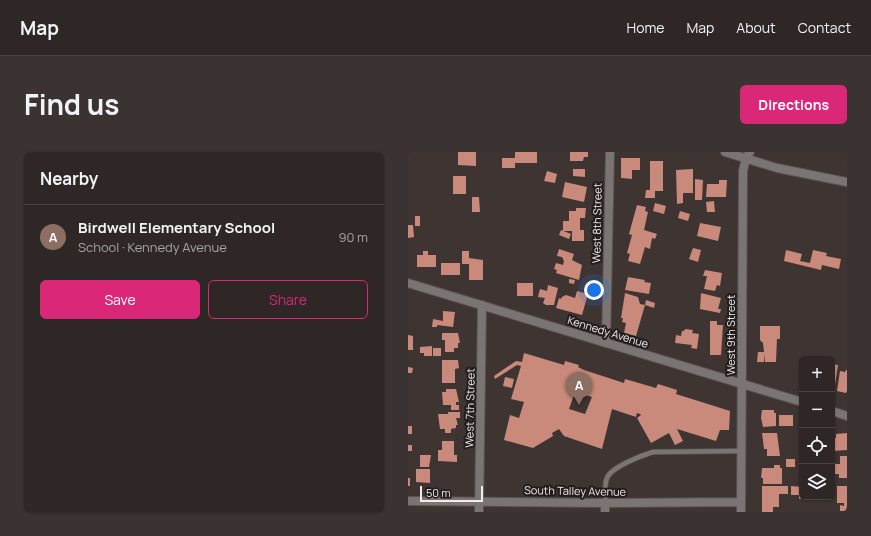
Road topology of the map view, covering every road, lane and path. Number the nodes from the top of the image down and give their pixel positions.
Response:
1 (610, 152) edge
2 (725, 152) edge
3 (748, 155) edge
4 (847, 182) edge
5 (408, 283) edge
6 (482, 305) junction
7 (606, 343) junction
8 (743, 383) junction
9 (799, 401) edge
10 (835, 412) edge
11 (847, 416) edge
12 (741, 451) junction
13 (480, 500) junction
14 (408, 501) edge
15 (741, 502) junction
16 (606, 503) junction
17 (479, 512) edge
18 (606, 512) edge
19 (741, 512) edge

1 - 7 street, West 8th Street
2 - 3 street
3 - 4 street
3 - 8 street, West 9th Street
5 - 6 street, Kennedy Avenue
6 - 7 street, Kennedy Avenue
6 - 13 street, West 7th Street
7 - 8 street, Kennedy Avenue
8 - 9 street, Kennedy Avenue
8 - 12 street, West 9th Street
10 - 11 street
12 - 15 street, West 9th Street
12 - 16 lane
13 - 14 street, South Talley Avenue
13 - 16 street, South Talley Avenue
13 - 17 street, West 7th Street
15 - 16 street, South Talley Avenue
15 - 19 street, West 9th Street
16 - 18 street

